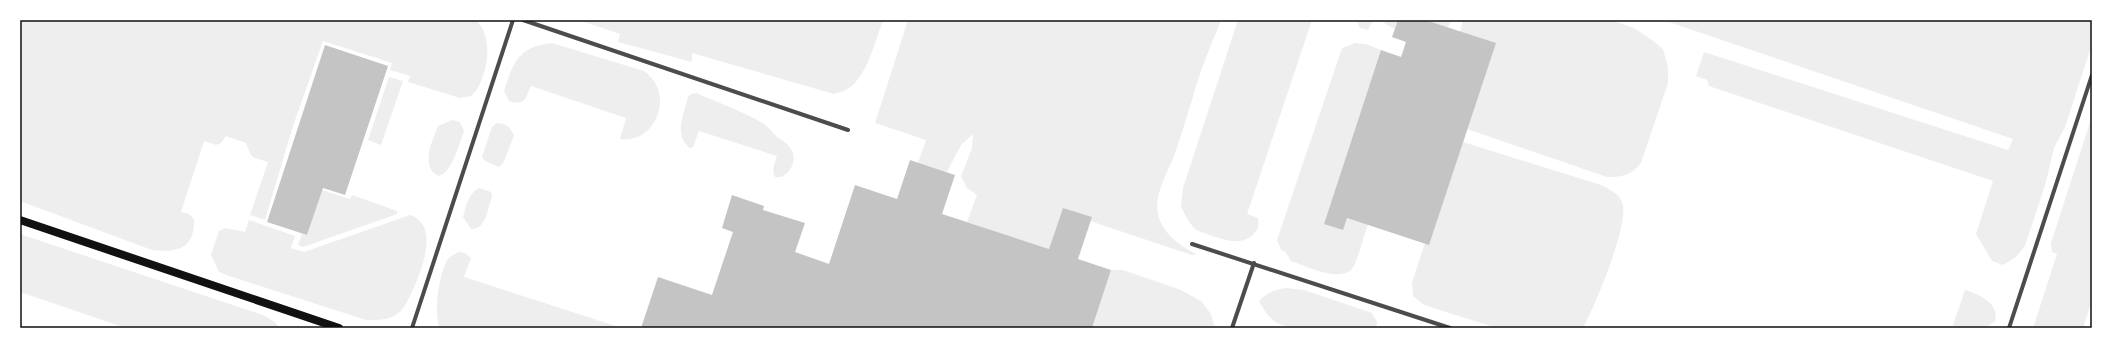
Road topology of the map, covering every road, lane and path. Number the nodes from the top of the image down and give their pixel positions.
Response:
1 (512, 20) edge
2 (522, 20) edge
3 (2092, 75) edge
4 (848, 130) dead end
5 (20, 220) edge
6 (1192, 244) dead end
7 (1254, 263) junction
8 (339, 328) edge
9 (412, 328) edge
10 (1232, 328) edge
11 (1450, 328) edge
12 (2009, 328) edge

1 - 9 street
2 - 4 street
3 - 12 street
5 - 8 main road
6 - 7 street
7 - 10 street
7 - 11 street

